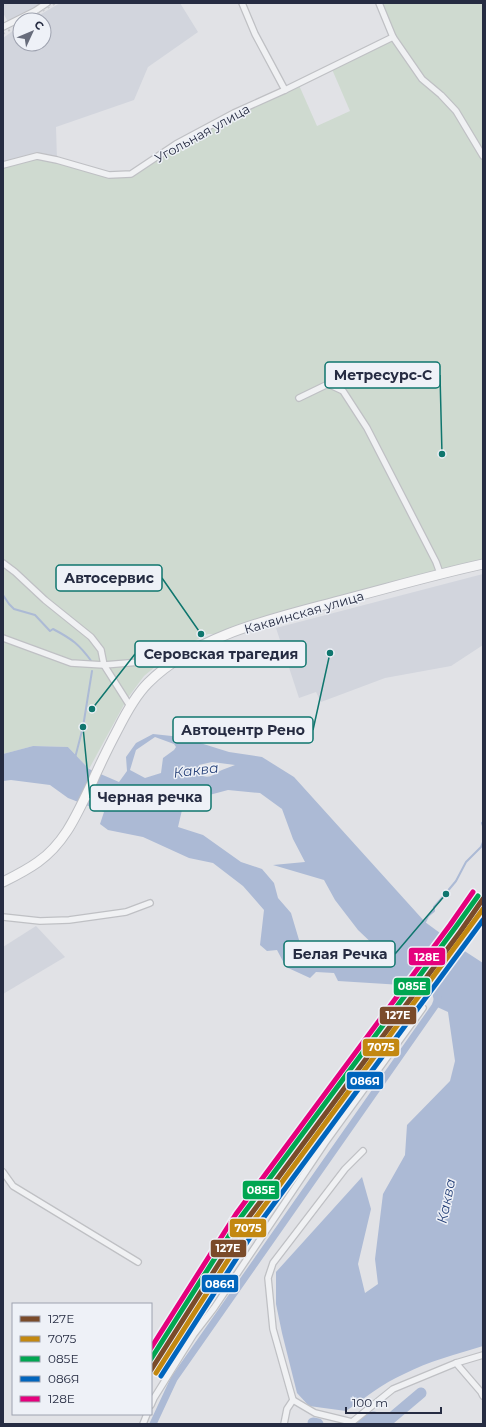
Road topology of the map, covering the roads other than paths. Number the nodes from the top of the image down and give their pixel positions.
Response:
1 (47, 3) edge
2 (242, 3) edge
3 (379, 3) edge
4 (3, 27) edge
5 (393, 36) junction
6 (285, 90) junction
7 (483, 156) edge
8 (3, 165) edge
9 (299, 398) dead end
10 (3, 563) edge
11 (483, 564) edge
12 (440, 573) junction
13 (3, 638) edge
14 (177, 659) junction
15 (104, 665) junction
16 (130, 706) junction
17 (3, 882) edge
18 (150, 903) dead end
19 (3, 917) edge
20 (423, 1008) dead end
21 (363, 1151) dead end
22 (3, 1172) edge
23 (138, 1262) dead end
24 (483, 1355) edge
25 (456, 1363) junction
26 (483, 1396) edge
27 (293, 1400) junction
28 (152, 1403) edge
29 (284, 1424) edge

1 - 4 street
2 - 6 street
3 - 5 street
5 - 6 street, Угольная улица
5 - 7 street
6 - 8 street, Угольная улица
9 - 12 street
10 - 15 street
11 - 12 main road, Каквинская улица
12 - 14 main road, Каквинская улица
13 - 15 street
14 - 15 street
14 - 16 main road, Каквинская улица
15 - 16 street
16 - 17 main road, Каквинская улица
18 - 19 street
20 - 28 street
21 - 27 street
22 - 23 street
24 - 25 street
25 - 26 street
25 - 27 street
27 - 29 street

